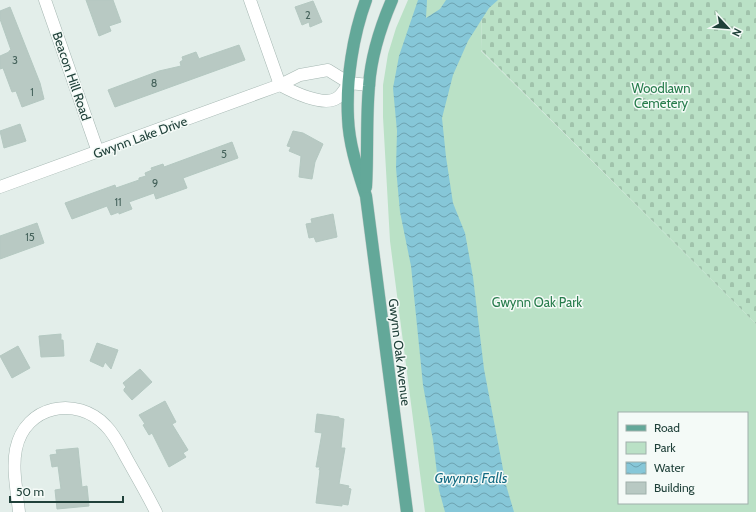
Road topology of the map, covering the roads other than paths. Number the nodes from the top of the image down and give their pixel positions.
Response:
1 (45, 0) edge
2 (250, 0) edge
3 (366, 0) edge
4 (392, 0) edge
5 (349, 83) junction
6 (280, 85) junction
7 (369, 85) junction
8 (98, 152) junction
9 (0, 187) edge
10 (366, 196) junction
11 (406, 511) edge
12 (19, 512) edge
13 (156, 512) edge

1 - 8 street, Beacon Hill Road
2 - 6 street
3 - 5 main road, Gwynn Oak Avenue
4 - 7 main road, Gwynn Oak Avenue
5 - 6 street, Gwynn Lake Drive
5 - 6 street
5 - 7 street, Gwynn Lake Drive
5 - 10 main road, Gwynn Oak Avenue
6 - 8 street, Gwynn Lake Drive
7 - 10 main road, Gwynn Oak Avenue
8 - 9 street, Gwynn Lake Drive
10 - 11 main road, Gwynn Oak Avenue
12 - 13 street

